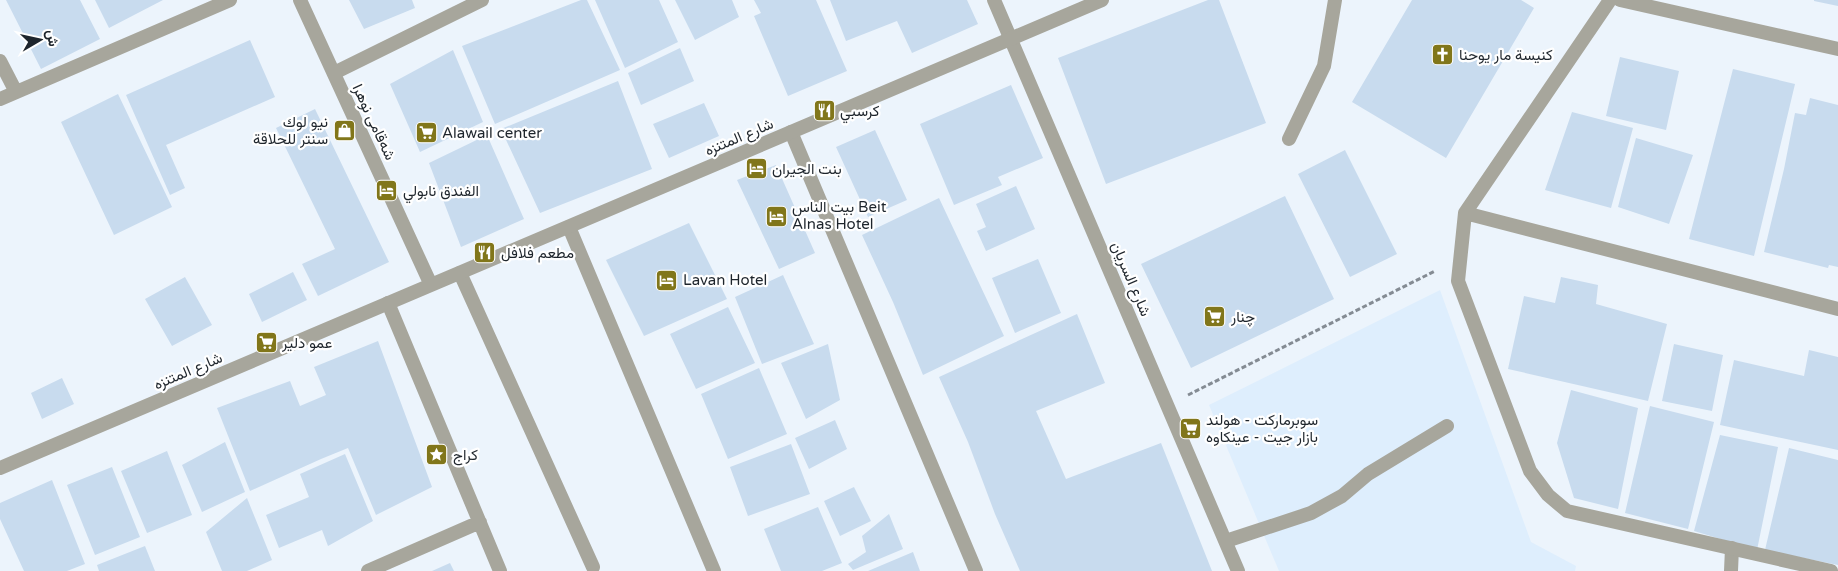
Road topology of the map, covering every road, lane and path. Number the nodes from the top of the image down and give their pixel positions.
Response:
1 (230, 0) edge
2 (300, 0) edge
3 (482, 0) edge
4 (994, 0) edge
5 (1102, 0) edge
6 (1335, 0) edge
7 (1610, 0) edge
8 (1620, 0) edge
9 (1011, 40) junction
10 (1838, 49) edge
11 (0, 61) edge
12 (334, 73) junction
13 (16, 92) junction
14 (0, 99) edge
15 (791, 132) junction
16 (1290, 139) dead end
17 (1465, 213) junction
18 (570, 227) junction
19 (1460, 258) junction
20 (460, 273) junction
21 (431, 285) junction
22 (388, 303) junction
23 (1838, 309) edge
24 (1168, 405) junction
25 (1447, 426) dead end
26 (0, 468) edge
27 (480, 522) junction
28 (1226, 541) junction
29 (1732, 548) junction
30 (593, 567) dead end
31 (368, 571) edge
32 (500, 571) edge
33 (714, 571) edge
34 (976, 571) edge
35 (1238, 571) edge
36 (1730, 571) edge
37 (1831, 571) edge

1 - 13 street
2 - 12 street, شەقامی نوهرا
3 - 12 street
4 - 9 street, شارع السريان
5 - 9 street, شارع المتنزه
6 - 16 street
7 - 17 street
8 - 10 street
9 - 15 street, شارع المتنزه
9 - 24 street, شارع السريان
11 - 13 street
12 - 21 street, شەقامی نوهرا
13 - 14 street
15 - 18 street, شارع المتنزه
15 - 34 street
17 - 19 street
17 - 23 street
18 - 20 street, شارع المتنزه
18 - 33 street
19 - 24 path
19 - 29 street
20 - 21 street, شارع المتنزه
20 - 30 street
21 - 22 street, شارع المتنزه
22 - 26 street, شارع المتنزه
22 - 27 street
24 - 28 street, شارع السريان
25 - 28 street
27 - 31 street
27 - 32 street
28 - 35 street, شارع السريان
29 - 36 street
29 - 37 street

